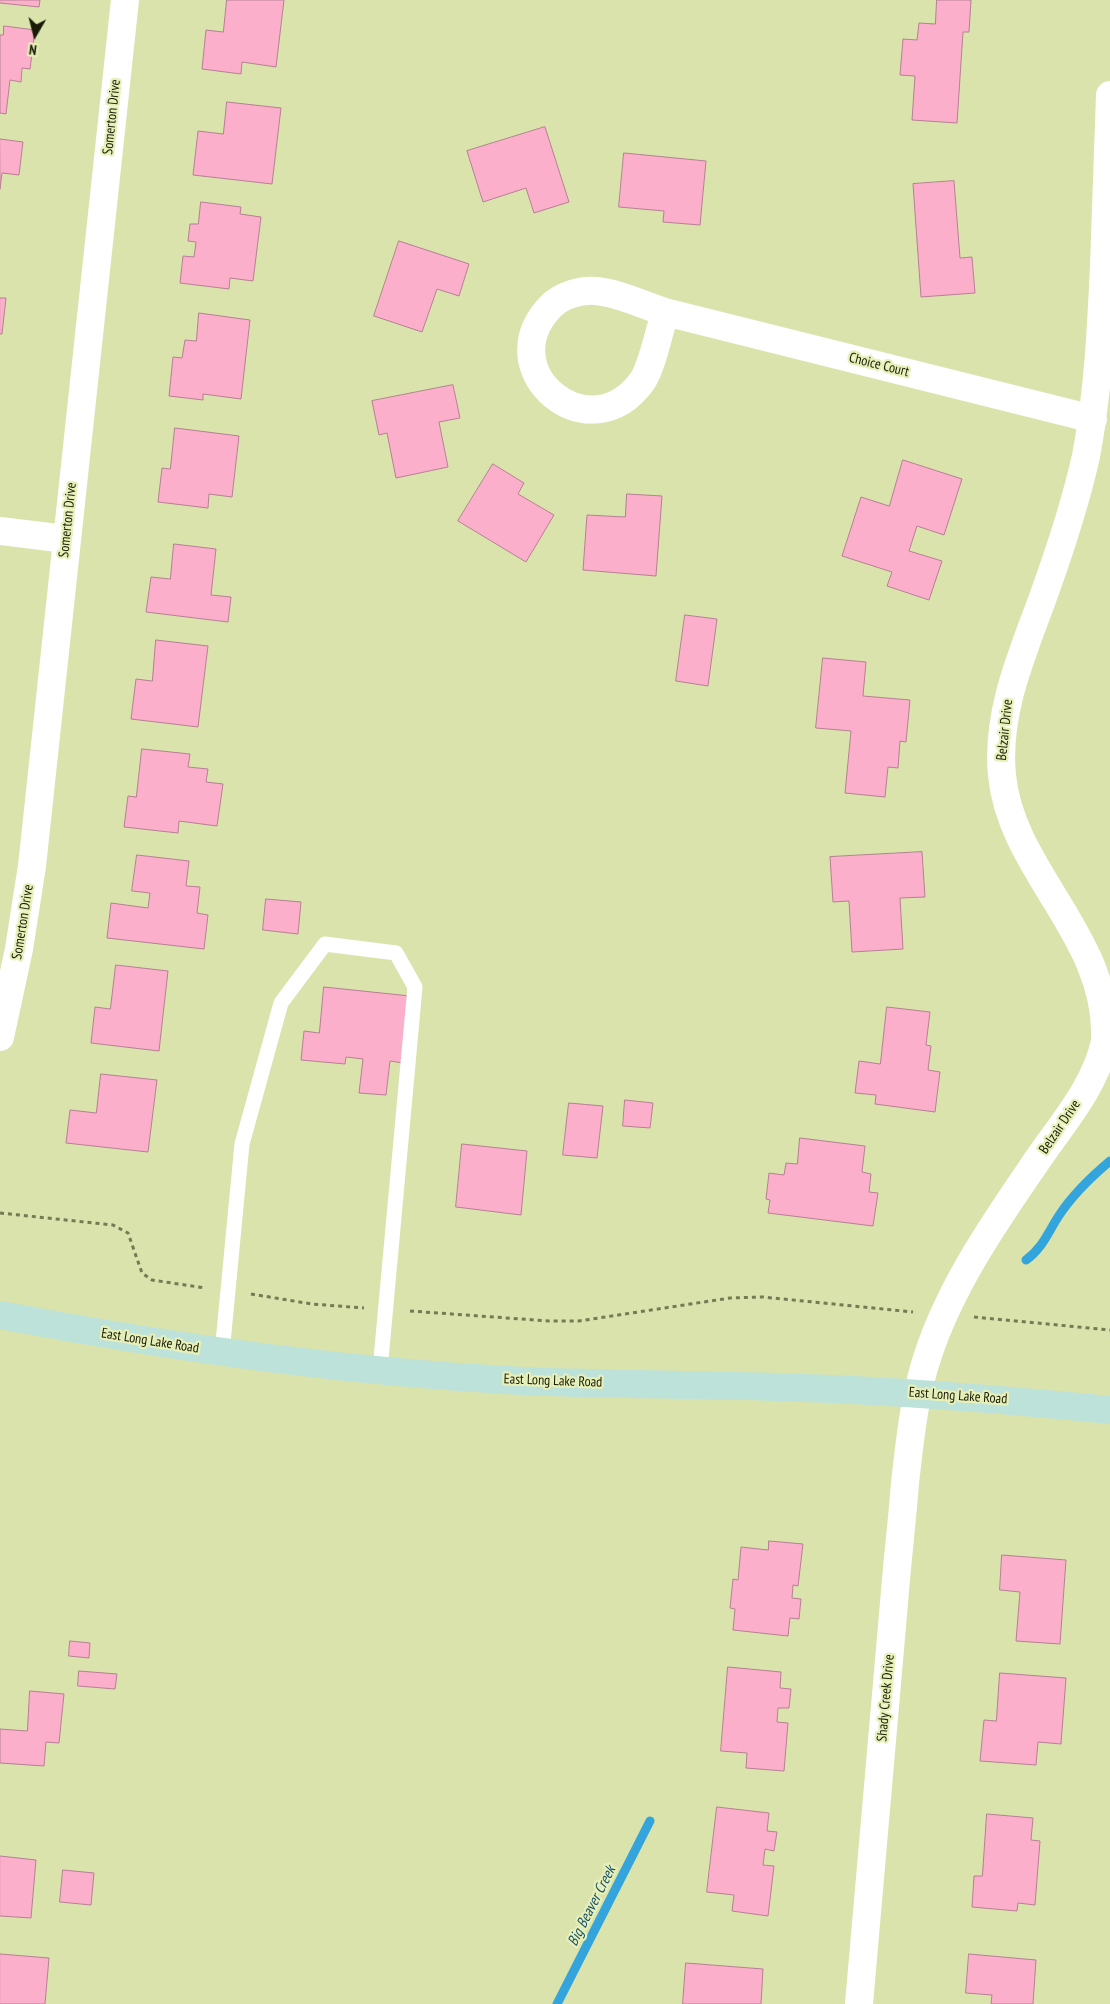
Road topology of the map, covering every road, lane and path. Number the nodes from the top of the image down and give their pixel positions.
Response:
1 (125, 0) edge
2 (1110, 95) edge
3 (665, 312) junction
4 (1093, 418) junction
5 (0, 531) edge
6 (66, 539) junction
7 (0, 1037) edge
8 (0, 1213) edge
9 (208, 1288) dead end
10 (249, 1294) dead end
11 (366, 1308) dead end
12 (408, 1311) dead end
13 (915, 1312) dead end
14 (0, 1314) edge
15 (974, 1317) dead end
16 (1110, 1330) edge
17 (222, 1353) junction
18 (380, 1370) junction
19 (917, 1393) junction
20 (1110, 1410) edge
21 (859, 2004) edge

1 - 6 street, Somerton Drive
2 - 4 street, Belzair Drive
3 - 3 street, Choice Court
3 - 4 street, Choice Court
4 - 19 street, Belzair Drive
5 - 6 street
6 - 7 street, Somerton Drive
8 - 9 path
10 - 11 path
12 - 13 path
14 - 17 main road, East Long Lake Road
15 - 16 path
17 - 18 main road, East Long Lake Road
17 - 18 lane
18 - 19 main road, East Long Lake Road
19 - 20 main road, East Long Lake Road
19 - 21 street, Shady Creek Drive

